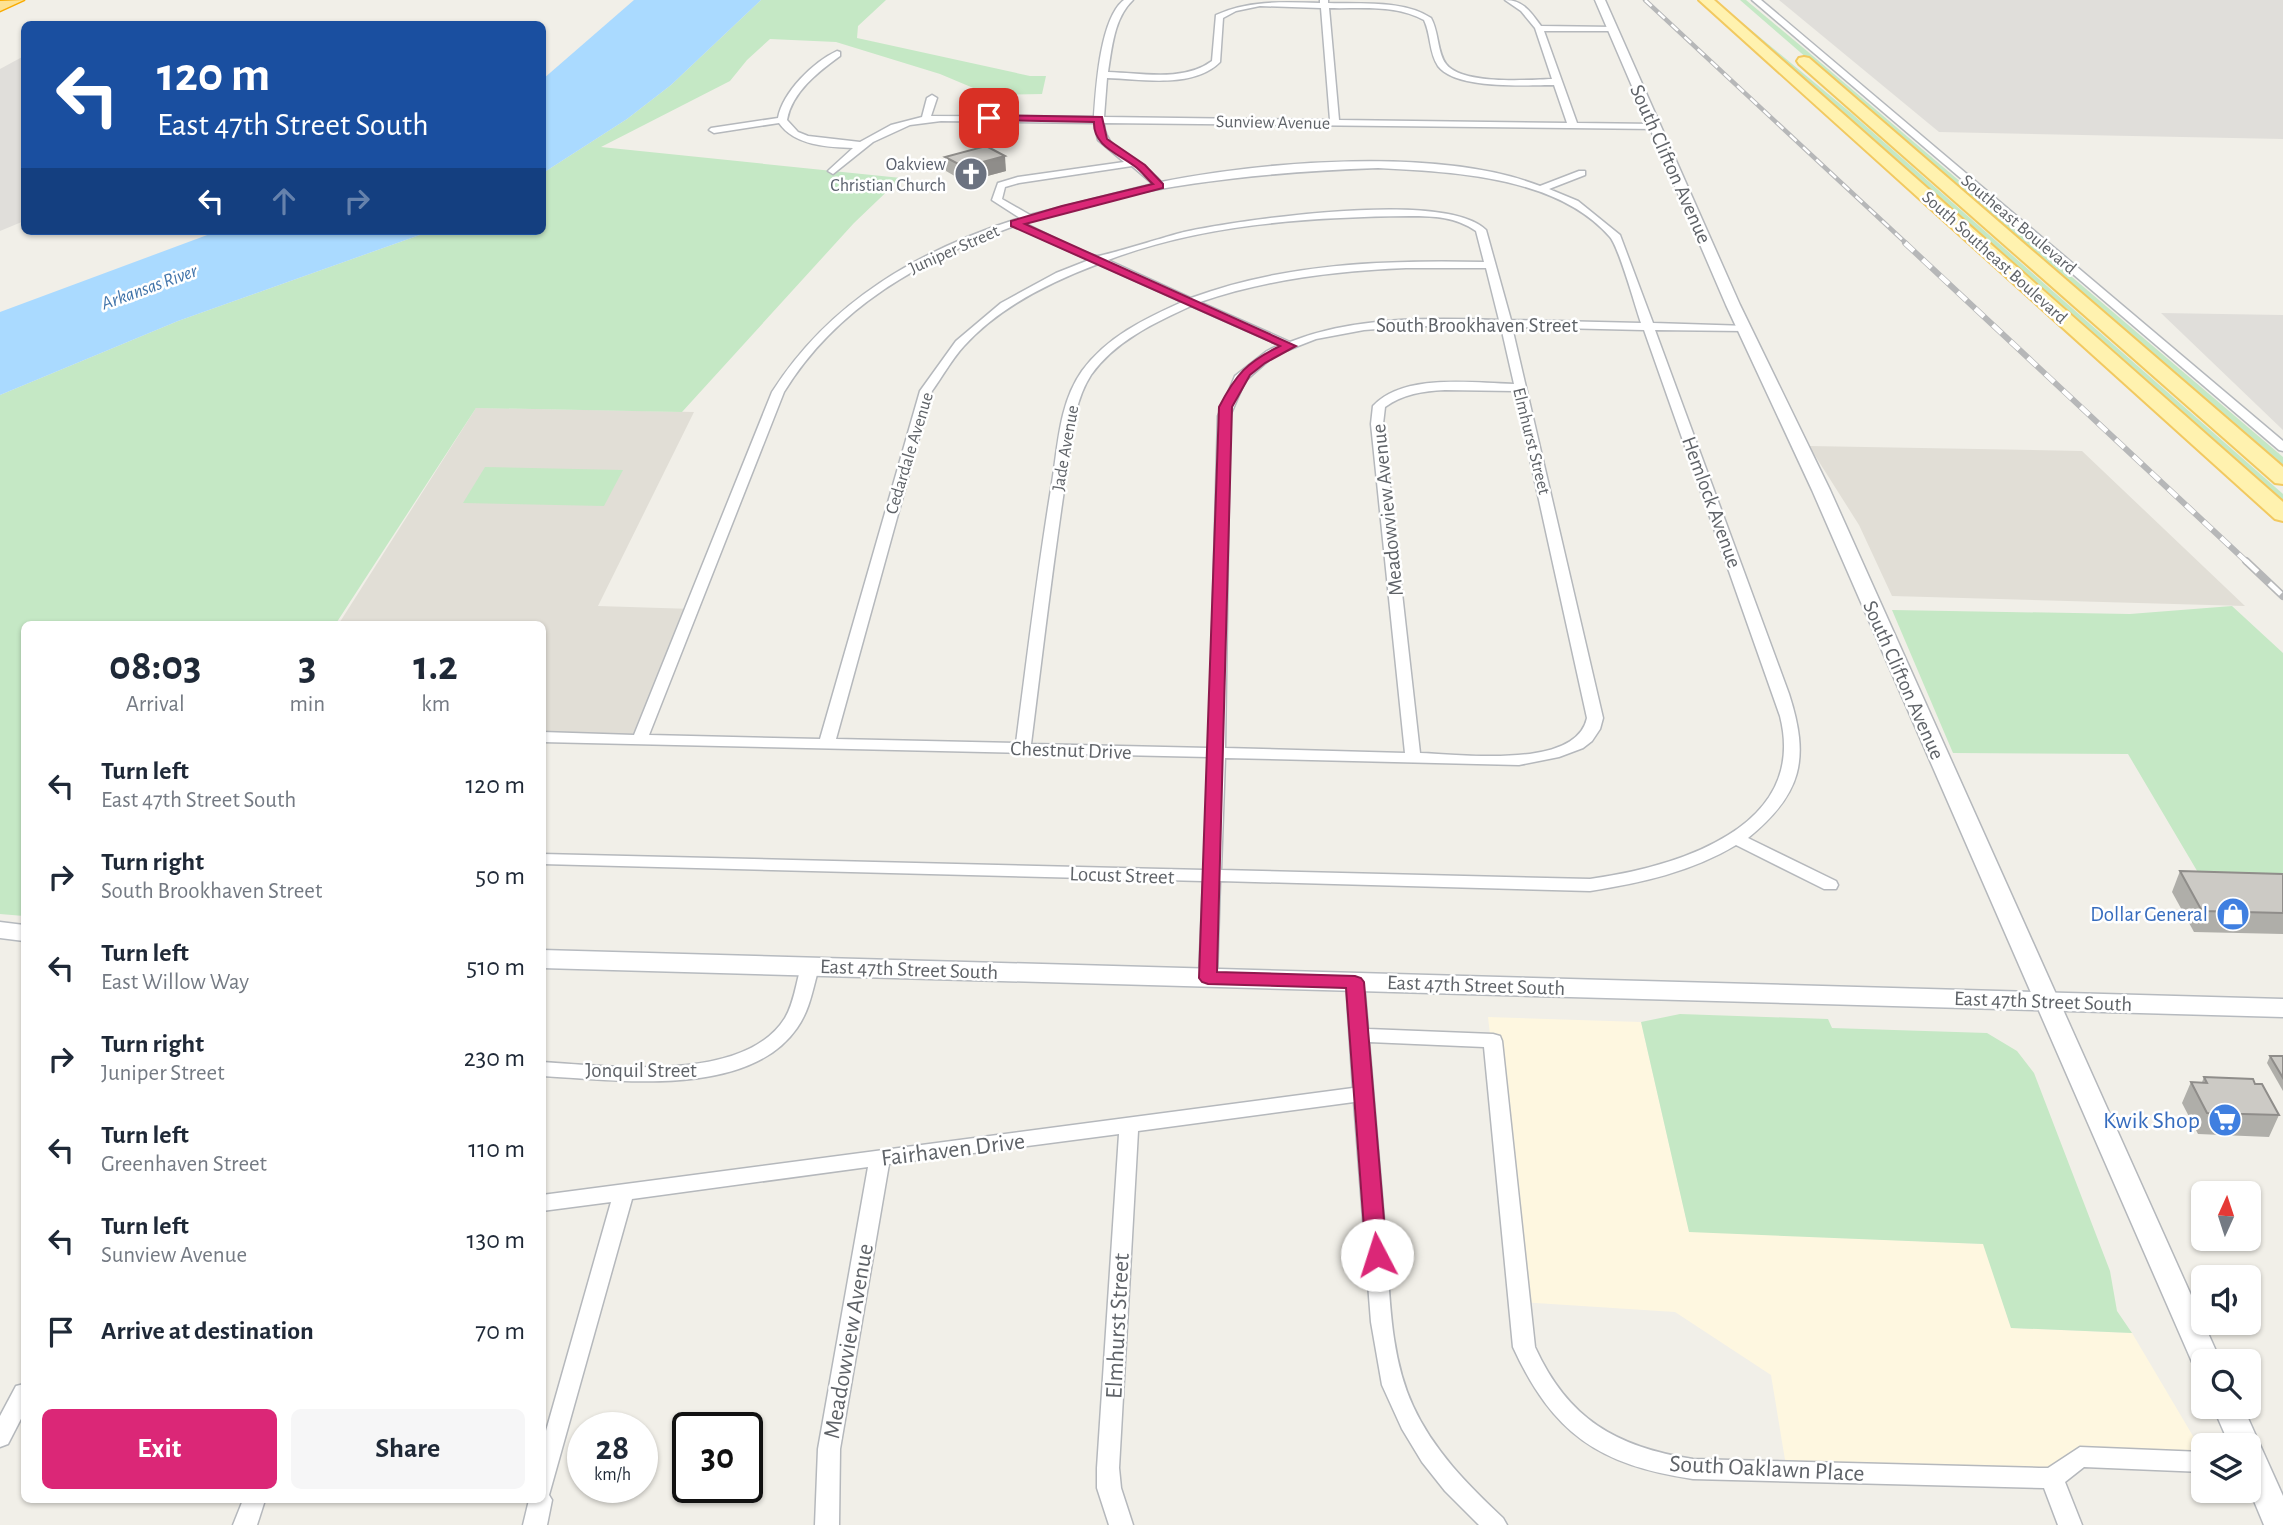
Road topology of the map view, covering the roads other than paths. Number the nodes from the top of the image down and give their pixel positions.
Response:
1 (16, 0) edge
2 (1129, 0) edge
3 (1509, 0) edge
4 (1600, 0) edge
5 (1706, 0) edge
6 (1731, 0) edge
7 (1756, 0) edge
8 (1324, 3) edge
9 (0, 6) edge
10 (1539, 28) junction
11 (1611, 29) junction
12 (836, 54) dead end
13 (1104, 75) junction
14 (1556, 82) junction
15 (932, 98) dead end
16 (926, 118) junction
17 (1098, 119) junction
18 (782, 120) junction
19 (1335, 123) junction
20 (1573, 127) junction
21 (1656, 127) junction
22 (714, 130) dead end
23 (859, 145) junction
24 (1136, 163) junction
25 (834, 171) dead end
26 (1581, 173) dead end
27 (1159, 186) junction
28 (1544, 188) junction
29 (1404, 213) joint
30 (1030, 219) junction
31 (1015, 223) junction
32 (1098, 260) junction
33 (1492, 265) junction
34 (1191, 302) junction
35 (1506, 324) junction
36 (1649, 327) junction
37 (1744, 328) junction
38 (1290, 346) junction
39 (1519, 388) junction
40 (2283, 447) edge
41 (2283, 478) edge
42 (2283, 514) edge
43 (1591, 731) joint
44 (546, 737) edge
45 (640, 738) junction
46 (827, 743) junction
47 (1023, 748) junction
48 (1217, 754) junction
49 (1413, 758) junction
50 (1735, 838) junction
51 (546, 859) edge
52 (1213, 877) junction
53 (1830, 885) dead end
54 (0, 930) edge
55 (21, 933) edge
56 (546, 959) edge
57 (810, 967) junction
58 (1208, 978) junction
59 (1355, 982) junction
60 (2047, 1001) junction
61 (2283, 1008) edge
62 (1359, 1035) junction
63 (546, 1069) edge
64 (1364, 1094) junction
65 (1129, 1126) junction
66 (880, 1158) junction
67 (624, 1192) junction
68 (546, 1202) edge
69 (2201, 1349) edge
70 (21, 1398) edge
71 (0, 1437) edge
72 (2191, 1462) edge
73 (546, 1474) edge
74 (2052, 1478) junction
75 (2261, 1483) edge
76 (253, 1503) edge
77 (539, 1503) edge
78 (245, 1525) edge
79 (535, 1525) edge
80 (827, 1525) edge
81 (1121, 1525) edge
82 (1495, 1525) edge
83 (2070, 1525) edge
84 (2280, 1525) edge

1 - 9 highway
2 - 13 street
3 - 10 street
4 - 11 street, South Clifton Avenue
5 - 42 main road, South Southeast Boulevard
6 - 41 main road, South Southeast Boulevard
7 - 40 street, Southeast Boulevard
8 - 13 street
8 - 14 street
8 - 19 street
10 - 11 street
10 - 14 street
11 - 21 street, South Clifton Avenue
12 - 18 street
13 - 17 street
14 - 20 street
15 - 16 street
16 - 17 street, Sunview Avenue
16 - 23 street, Sunview Avenue
17 - 19 street, Sunview Avenue
17 - 24 street
18 - 22 street
18 - 23 street
19 - 20 street, Sunview Avenue
20 - 21 street, Sunview Avenue
21 - 37 street, South Clifton Avenue
23 - 25 street, Sunview Avenue
24 - 27 street
24 - 30 street
26 - 28 street
27 - 28 street, Juniper Street
27 - 30 street, Juniper Street
28 - 36 street, Hemlock Avenue
29 - 32 street, Cedardale Avenue
29 - 33 street, Elmhurst Street
30 - 31 street, Juniper Street
31 - 32 street
31 - 45 street, Juniper Street
32 - 34 street
32 - 46 street, Cedardale Avenue
33 - 34 street, Jade Avenue
33 - 35 street, Elmhurst Street
34 - 38 street
34 - 47 street, Jade Avenue
35 - 36 street, South Brookhaven Street
35 - 38 street, South Brookhaven Street
35 - 39 street, Elmhurst Street
36 - 37 street, South Brookhaven Street
36 - 50 street, Hemlock Avenue
37 - 60 street, South Clifton Avenue
38 - 48 street, South Brookhaven Street
39 - 43 street, Elmhurst Street
39 - 49 street, Meadowview Avenue
43 - 49 street, Chestnut Drive
44 - 45 street, Chestnut Drive
45 - 46 street, Chestnut Drive
46 - 47 street, Chestnut Drive
47 - 48 street, Chestnut Drive
48 - 49 street, Chestnut Drive
48 - 52 street, South Brookhaven Street
50 - 52 street, Locust Street
50 - 53 street
51 - 52 street, Locust Street
52 - 58 street, South Brookhaven Street
54 - 55 main road
56 - 57 main road, East 47th Street South
57 - 58 main road, East 47th Street South
57 - 63 street, Jonquil Street
58 - 59 main road, East 47th Street South
59 - 60 main road, East 47th Street South
59 - 62 street
60 - 61 main road, East 47th Street South
60 - 69 street, South Clifton Avenue
62 - 64 street
62 - 74 street, South Oaklawn Place
64 - 65 street, Fairhaven Drive
64 - 82 street
65 - 66 street, Fairhaven Drive
65 - 81 street, Elmhurst Street
66 - 67 street, Fairhaven Drive
66 - 80 street, Meadowview Avenue
67 - 68 street, Fairhaven Drive
67 - 73 street
70 - 71 street
72 - 74 street
74 - 83 street
75 - 84 street
76 - 78 street
77 - 79 street

